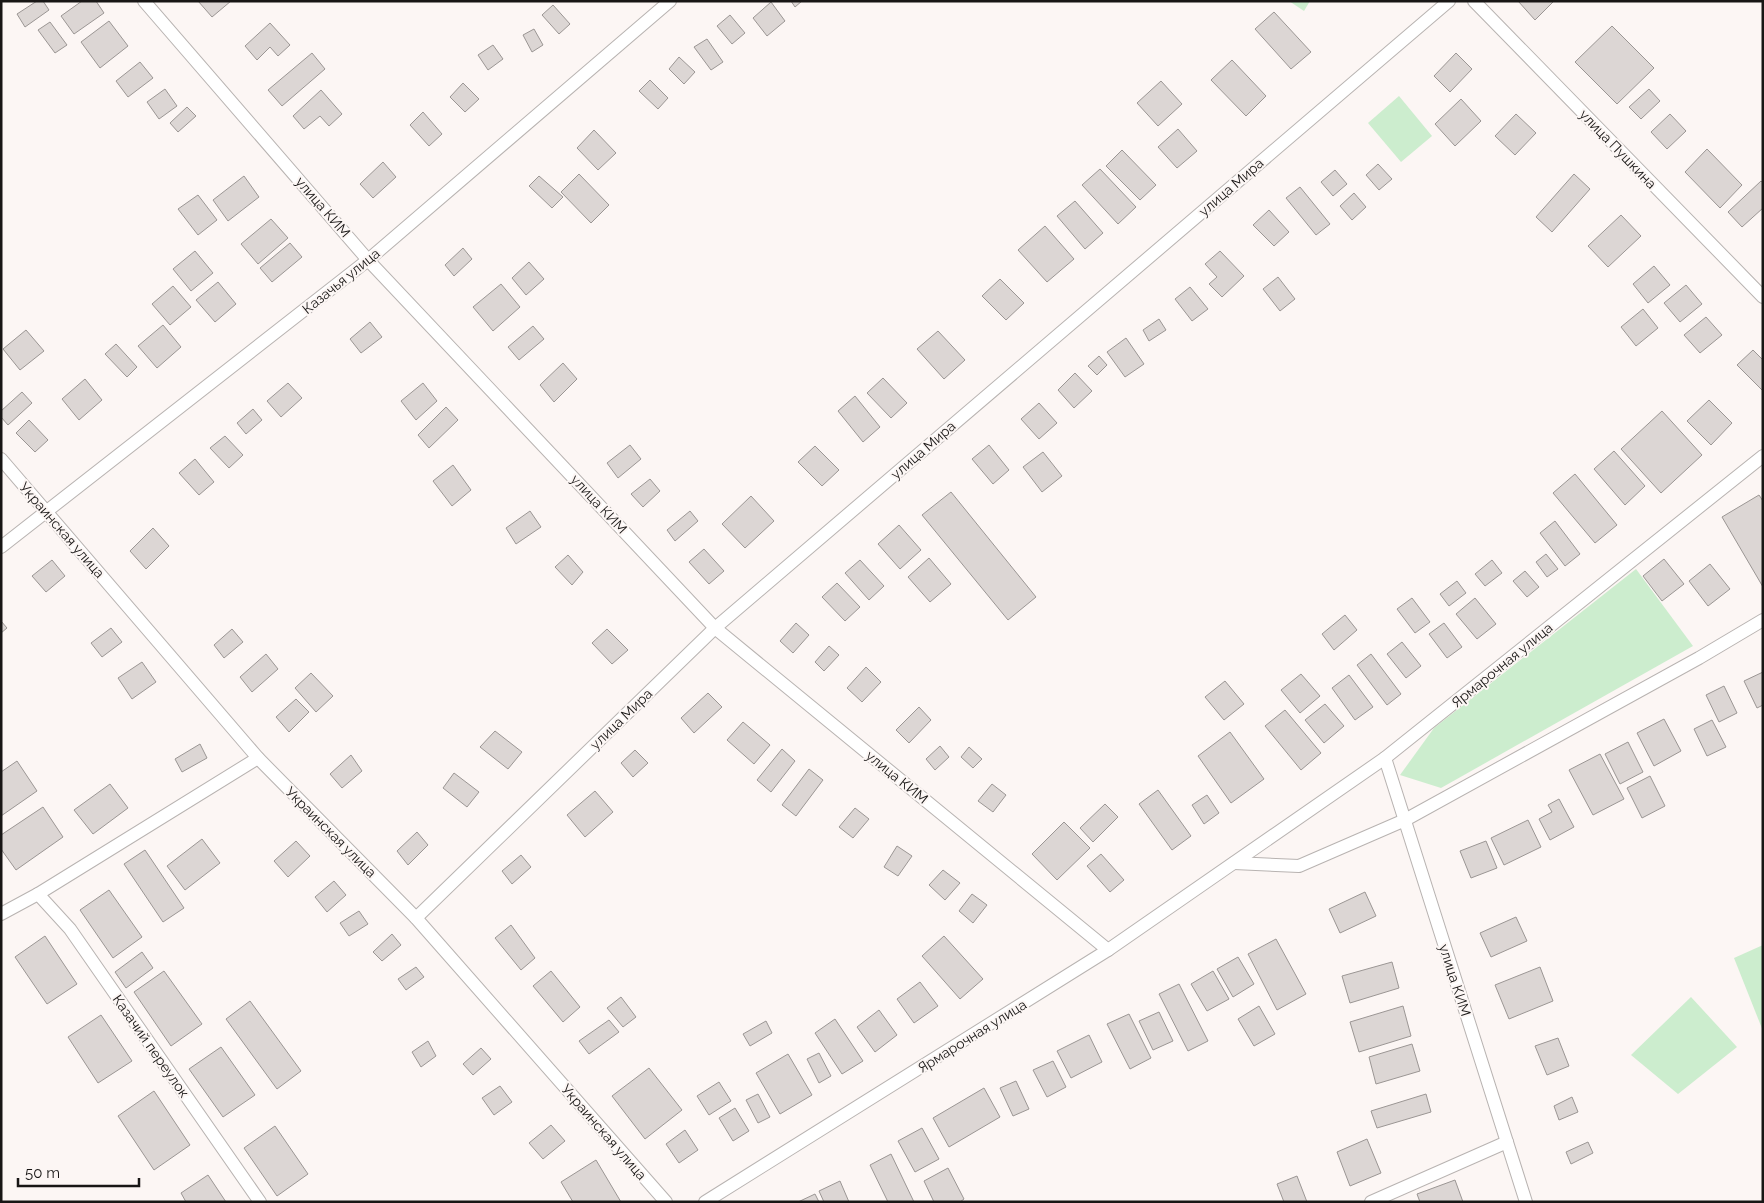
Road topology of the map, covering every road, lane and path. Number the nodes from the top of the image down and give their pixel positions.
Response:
1 (144, 1) edge
2 (670, 1) edge
3 (1449, 1) edge
4 (1474, 1) edge
5 (368, 260) junction
6 (1763, 298) edge
7 (1763, 456) edge
8 (1, 459) edge
9 (46, 513) junction
10 (1, 547) edge
11 (1763, 620) edge
12 (715, 628) junction
13 (258, 758) junction
14 (1385, 758) junction
15 (1405, 820) junction
16 (1234, 863) junction
17 (38, 894) junction
18 (1, 914) edge
19 (416, 918) junction
20 (1108, 950) junction
21 (1507, 1142) junction
22 (260, 1202) edge
23 (666, 1202) edge
24 (705, 1202) edge
25 (1371, 1202) edge
26 (1526, 1202) edge

1 - 5 street, улица КИМ
2 - 5 street, Казачья улица
3 - 12 street, улица Мира
4 - 6 street, улица Пушкина
5 - 9 street, Казачья улица
5 - 12 street, улица КИМ
7 - 14 street, Ярмарочная улица
8 - 9 street, Украинская улица
9 - 10 street, Казачья улица
9 - 13 street, Украинская улица
11 - 15 street
12 - 19 street, улица Мира
12 - 20 street, улица КИМ
13 - 17 street
13 - 19 street, Украинская улица
14 - 15 street, улица КИМ
14 - 16 street, Ярмарочная улица
15 - 16 street
15 - 21 street, улица КИМ
16 - 20 street, Ярмарочная улица
17 - 18 street
17 - 22 street, Казачий переулок
19 - 23 street, Украинская улица
20 - 24 street, Ярмарочная улица
21 - 25 street
21 - 26 street, улица КИМ

